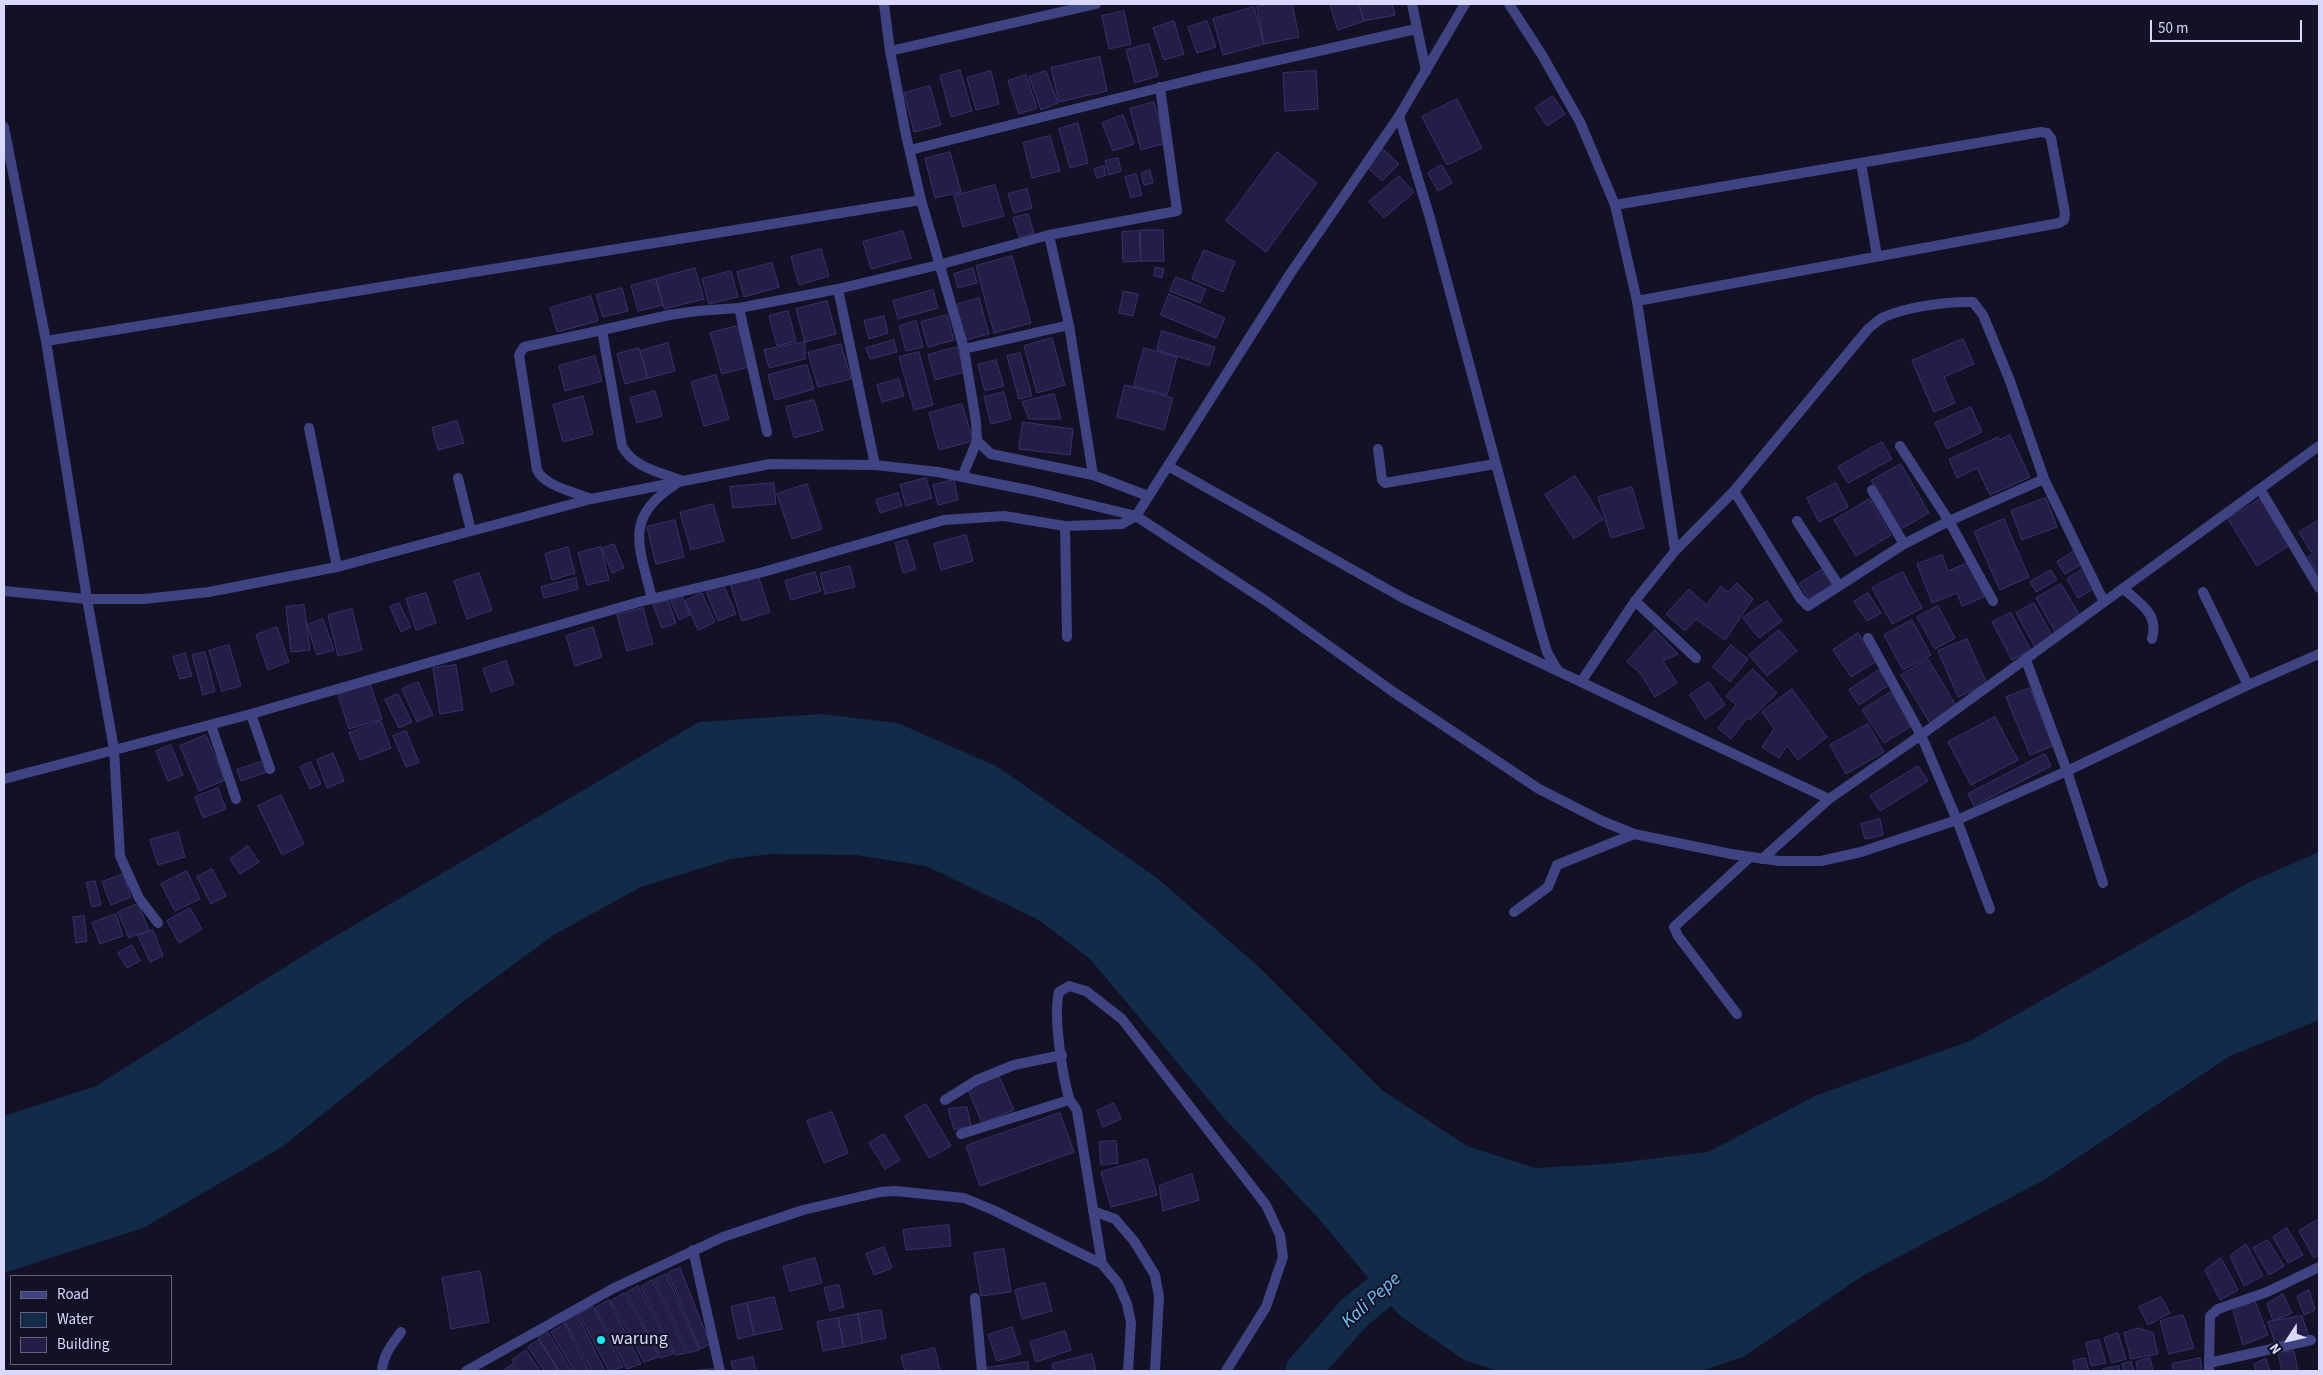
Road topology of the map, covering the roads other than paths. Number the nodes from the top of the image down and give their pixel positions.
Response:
1 (884, 4) edge
2 (1096, 4) edge
3 (1412, 4) edge
4 (1465, 4) edge
5 (1509, 4) edge
6 (1416, 28) junction
7 (890, 51) junction
8 (1426, 70) junction
9 (1160, 87) junction
10 (1399, 116) junction
11 (4, 127) edge
12 (910, 150) junction
13 (1861, 163) junction
14 (921, 200) junction
15 (1615, 205) junction
16 (1049, 235) junction
17 (1877, 256) junction
18 (938, 265) junction
19 (838, 289) junction
20 (1636, 302) junction
21 (739, 308) junction
22 (1069, 325) junction
23 (602, 330) junction
24 (46, 341) junction
25 (964, 349) junction
26 (308, 428) dead end
27 (767, 432) dead end
28 (977, 441) junction
29 (1900, 446) dead end
30 (2319, 446) edge
31 (1378, 449) dead end
32 (1496, 464) junction
33 (875, 465) junction
34 (1168, 466) junction
35 (1093, 475) junction
36 (962, 477) junction
37 (458, 478) dead end
38 (2044, 479) junction
39 (681, 481) junction
40 (2260, 489) junction
41 (1872, 490) dead end
42 (1734, 491) junction
43 (1148, 496) junction
44 (591, 499) junction
45 (1136, 516) junction
46 (1796, 521) dead end
47 (1949, 521) junction
48 (1065, 526) junction
49 (471, 531) junction
50 (1904, 544) junction
51 (1675, 550) junction
52 (337, 567) junction
53 (1839, 586) junction
54 (2123, 588) junction
55 (2319, 588) edge
56 (4, 591) edge
57 (2203, 592) dead end
58 (87, 599) junction
59 (652, 599) junction
60 (1635, 601) junction
61 (1992, 601) dead end
62 (2104, 602) junction
63 (1067, 637) dead end
64 (1868, 638) dead end
65 (2152, 639) dead end
66 (2319, 654) edge
67 (1696, 658) dead end
68 (2026, 660) junction
69 (1558, 671) junction
70 (1582, 682) junction
71 (2248, 685) junction
72 (251, 714) junction
73 (211, 725) junction
74 (1921, 735) junction
75 (114, 749) junction
76 (270, 769) dead end
77 (2067, 771) junction
78 (4, 779) edge
79 (236, 799) dead end
80 (1828, 799) junction
81 (1957, 820) junction
82 (1634, 834) junction
83 (1750, 857) junction
84 (1762, 859) junction
85 (2103, 883) dead end
86 (1990, 909) dead end
87 (1514, 912) dead end
88 (158, 923) dead end
89 (1737, 1014) dead end
90 (1062, 1055) junction
91 (945, 1100) dead end
92 (1069, 1100) junction
93 (960, 1134) dead end
94 (1094, 1211) junction
95 (693, 1250) junction
96 (1102, 1264) junction
97 (2319, 1267) edge
98 (975, 1298) dead end
99 (401, 1332) dead end
100 (2311, 1340) dead end
101 (2209, 1367) edge
102 (382, 1371) edge
103 (466, 1371) edge
104 (720, 1371) edge
105 (982, 1371) edge
106 (1128, 1371) edge
107 (1155, 1371) edge
108 (1226, 1371) edge

1 - 7 street
2 - 7 street
3 - 6 street
4 - 8 street
5 - 15 street
6 - 8 street
6 - 9 street
7 - 12 street
8 - 10 street
9 - 12 street
9 - 16 street
10 - 32 street
10 - 34 street
11 - 24 street
12 - 14 street
13 - 15 street
13 - 17 street
13 - 17 street
14 - 18 street
14 - 24 street
15 - 20 street
16 - 18 street
16 - 22 street
17 - 20 street
18 - 19 street
18 - 25 street
19 - 21 street
19 - 33 street
20 - 51 street
21 - 23 street
21 - 27 street
22 - 25 street
22 - 35 street
23 - 39 street
23 - 44 street
24 - 58 street
25 - 28 street
26 - 52 street
28 - 35 street
28 - 36 street
29 - 47 street
30 - 40 street
31 - 32 street
32 - 69 street
33 - 36 street
33 - 39 street
34 - 43 street
34 - 69 street
35 - 43 street
36 - 45 street
37 - 49 street
38 - 42 street
38 - 47 street
38 - 62 street
39 - 44 street
39 - 59 street
40 - 54 street
40 - 55 street
41 - 50 street
42 - 51 street
42 - 53 street
43 - 45 street
44 - 49 street
45 - 48 street
45 - 82 street
46 - 53 street
47 - 50 street
47 - 61 street
48 - 59 street
48 - 63 street
49 - 52 street
50 - 53 street
51 - 60 street
52 - 58 street
54 - 62 street
54 - 65 street
56 - 58 street
57 - 71 street
58 - 75 street
59 - 72 street
60 - 67 street
60 - 70 street
62 - 68 street
64 - 74 street
66 - 71 street
68 - 74 street
68 - 77 street
69 - 70 street
70 - 80 street
71 - 77 street
72 - 73 street
72 - 76 street
73 - 75 street
73 - 79 street
74 - 80 street
74 - 81 street
75 - 78 street
75 - 88 street
77 - 81 street
77 - 85 street
80 - 84 street
81 - 84 street
81 - 86 street
82 - 83 street
82 - 87 street
83 - 84 street
83 - 89 street
90 - 91 street
90 - 92 street
90 - 108 street
92 - 93 street
92 - 94 street
94 - 96 street
94 - 107 street
95 - 96 street
95 - 103 street
95 - 104 street
96 - 106 street
97 - 101 street
98 - 105 street
99 - 102 street
100 - 101 street

